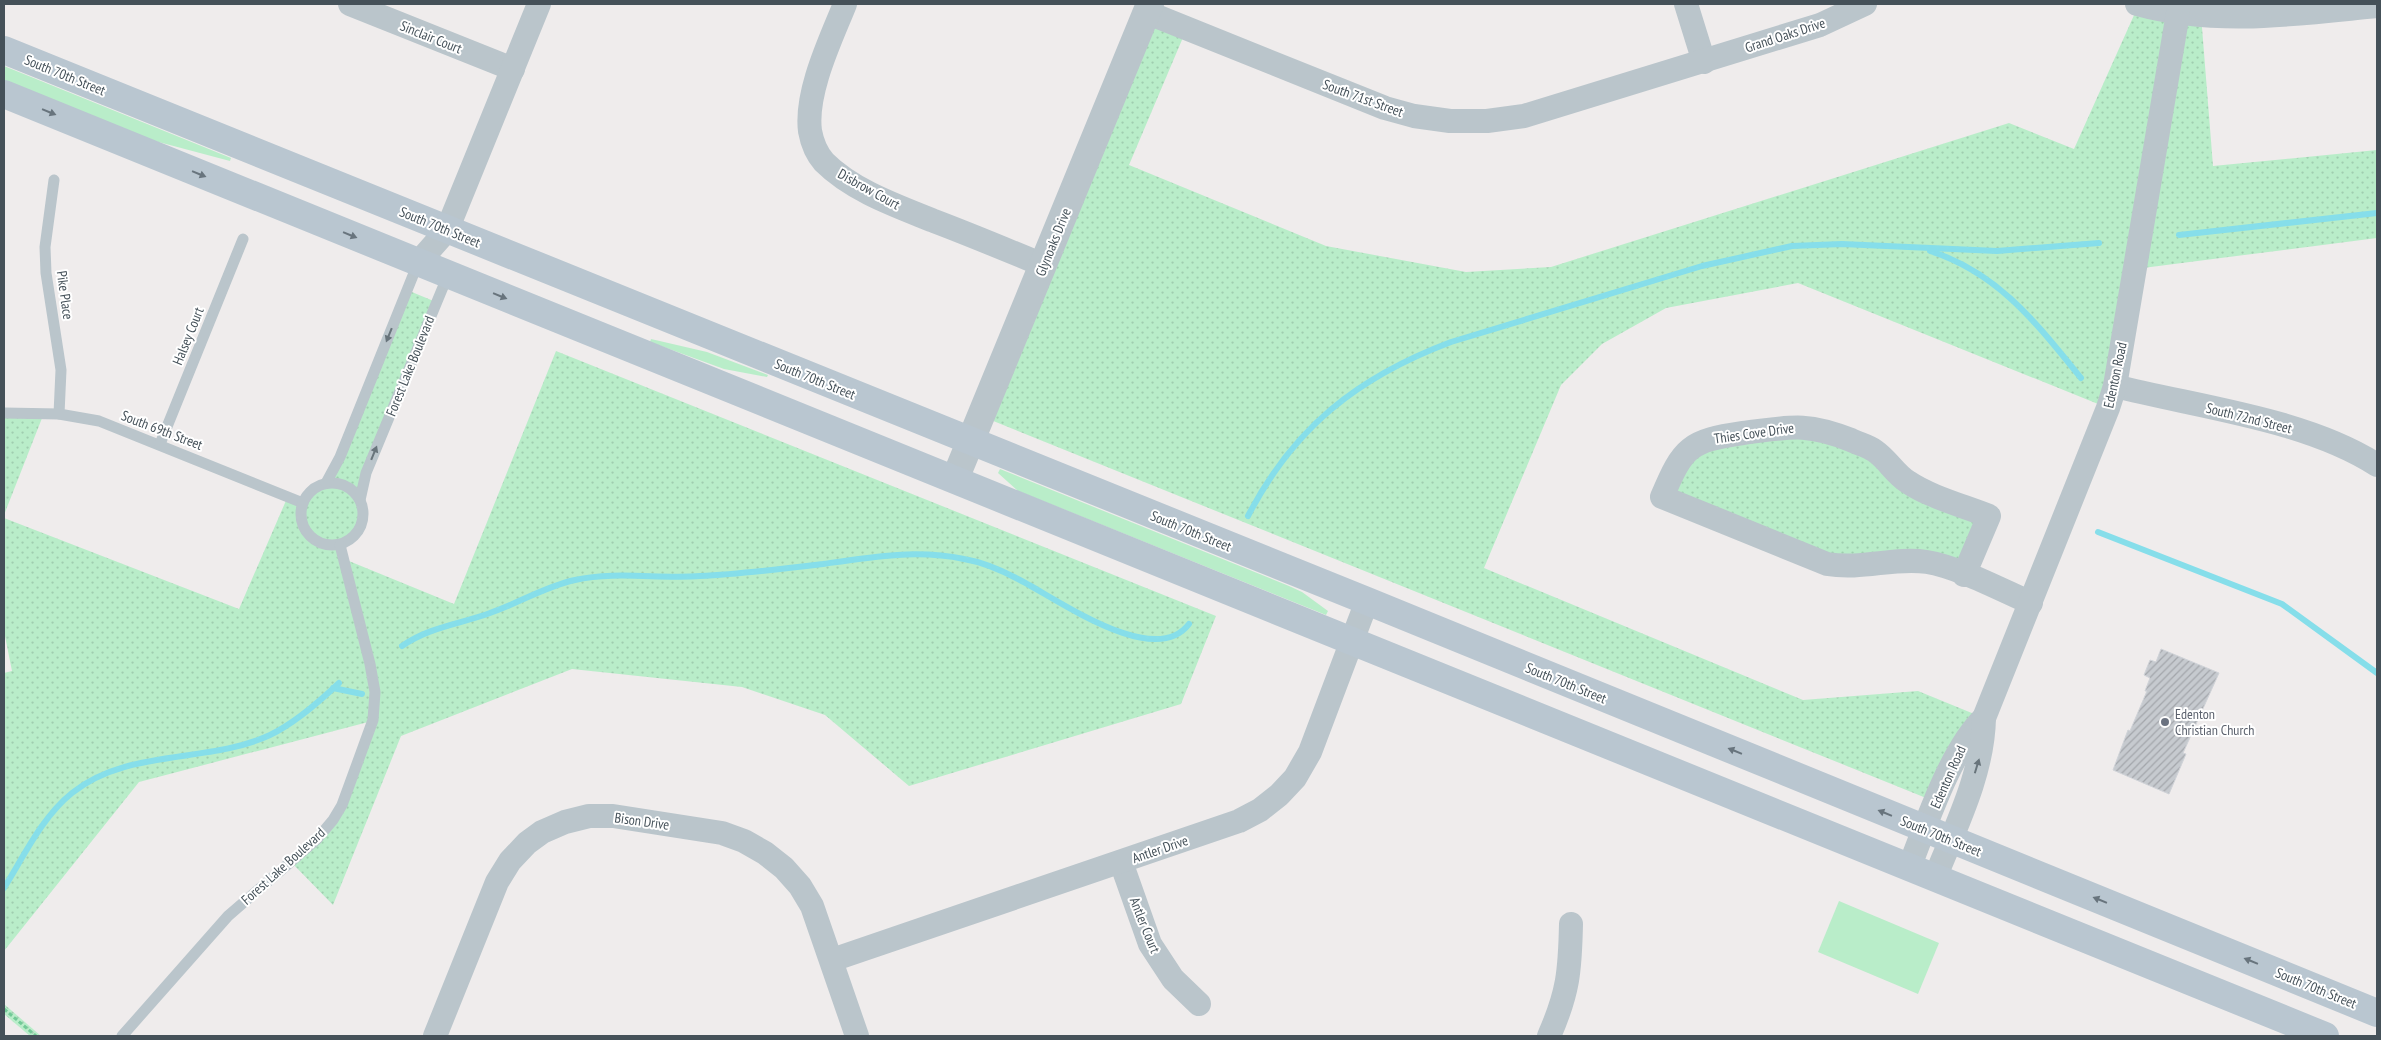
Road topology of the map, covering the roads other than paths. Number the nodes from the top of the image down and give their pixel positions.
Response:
1 (350, 4) edge
2 (539, 4) edge
3 (845, 4) edge
4 (1686, 4) edge
5 (1865, 4) edge
6 (2137, 4) edge
7 (2377, 6) edge
8 (1148, 8) edge
9 (2178, 13) junction
10 (4, 50) edge
11 (1704, 62) junction
12 (513, 69) junction
13 (4, 94) edge
14 (54, 180) dead end
15 (447, 230) junction
16 (243, 239) dead end
17 (418, 263) junction
18 (1043, 265) junction
19 (448, 275) junction
20 (2115, 386) junction
21 (4, 413) edge
22 (59, 414) junction
23 (970, 441) junction
24 (160, 444) junction
25 (2377, 465) edge
26 (955, 480) junction
27 (326, 483) junction
28 (360, 500) junction
29 (303, 503) junction
30 (340, 545) junction
31 (1964, 575) junction
32 (1367, 601) junction
33 (2031, 603) junction
34 (1352, 640) junction
35 (1984, 718) junction
36 (1925, 829) junction
37 (1950, 840) junction
38 (1121, 862) junction
39 (1909, 868) junction
40 (1935, 878) junction
41 (1571, 924) dead end
42 (832, 960) junction
43 (1199, 1004) dead end
44 (2377, 1013) edge
45 (122, 1036) edge
46 (435, 1036) edge
47 (857, 1036) edge
48 (1549, 1036) edge
49 (2325, 1036) edge

1 - 12 street, Sinclair Court
2 - 12 street, Forest Lake Boulevard
3 - 18 street, Disbrow Court
4 - 11 street
5 - 11 street, Grand Oaks Drive
6 - 9 street
7 - 9 street
8 - 11 street, South 71st Street
8 - 18 street, Glynoaks Drive
9 - 20 street, Edenton Road
10 - 15 main road, South 70th Street
12 - 15 street, Forest Lake Boulevard
13 -> 17 main road
14 - 22 lane, Pike Place
15 - 17 street, Forest Lake Boulevard
15 - 19 street, Forest Lake Boulevard
15 - 23 main road, South 70th Street
16 - 24 lane, Halsey Court
17 - 19 main road
17 -> 27 lane, Forest Lake Boulevard
18 - 23 street, Glynoaks Drive
19 -> 26 main road
28 -> 19 lane, Forest Lake Boulevard
20 - 25 street, South 72nd Street
20 - 33 street, Edenton Road
21 - 22 lane, South 69th Street
22 - 24 lane, South 69th Street
23 - 26 street, Glynoaks Drive
23 - 32 main road, South 70th Street
24 - 29 lane, South 69th Street
26 - 34 main road
27 - 28 lane
27 - 29 lane
28 - 30 lane
29 - 30 lane
30 - 45 lane, Forest Lake Boulevard
31 - 31 street, Thies Cove Drive
31 - 33 street, Thies Cove Drive
32 - 34 street, Antler Drive
36 -> 32 main road, South 70th Street
33 - 35 street, Edenton Road
34 - 38 street, Antler Drive
34 - 39 main road
35 - 36 street, Edenton Road
37 -> 35 street, Edenton Road
36 - 37 main road, South 70th Street
36 - 39 street, Edenton Road
37 - 40 street, Edenton Road
44 -> 37 main road, South 70th Street
38 - 42 street, Antler Drive
38 - 43 street, Antler Court
39 - 40 main road
40 - 49 main road
41 - 48 street
42 - 46 street, Bison Drive
42 - 47 street, Bison Drive

